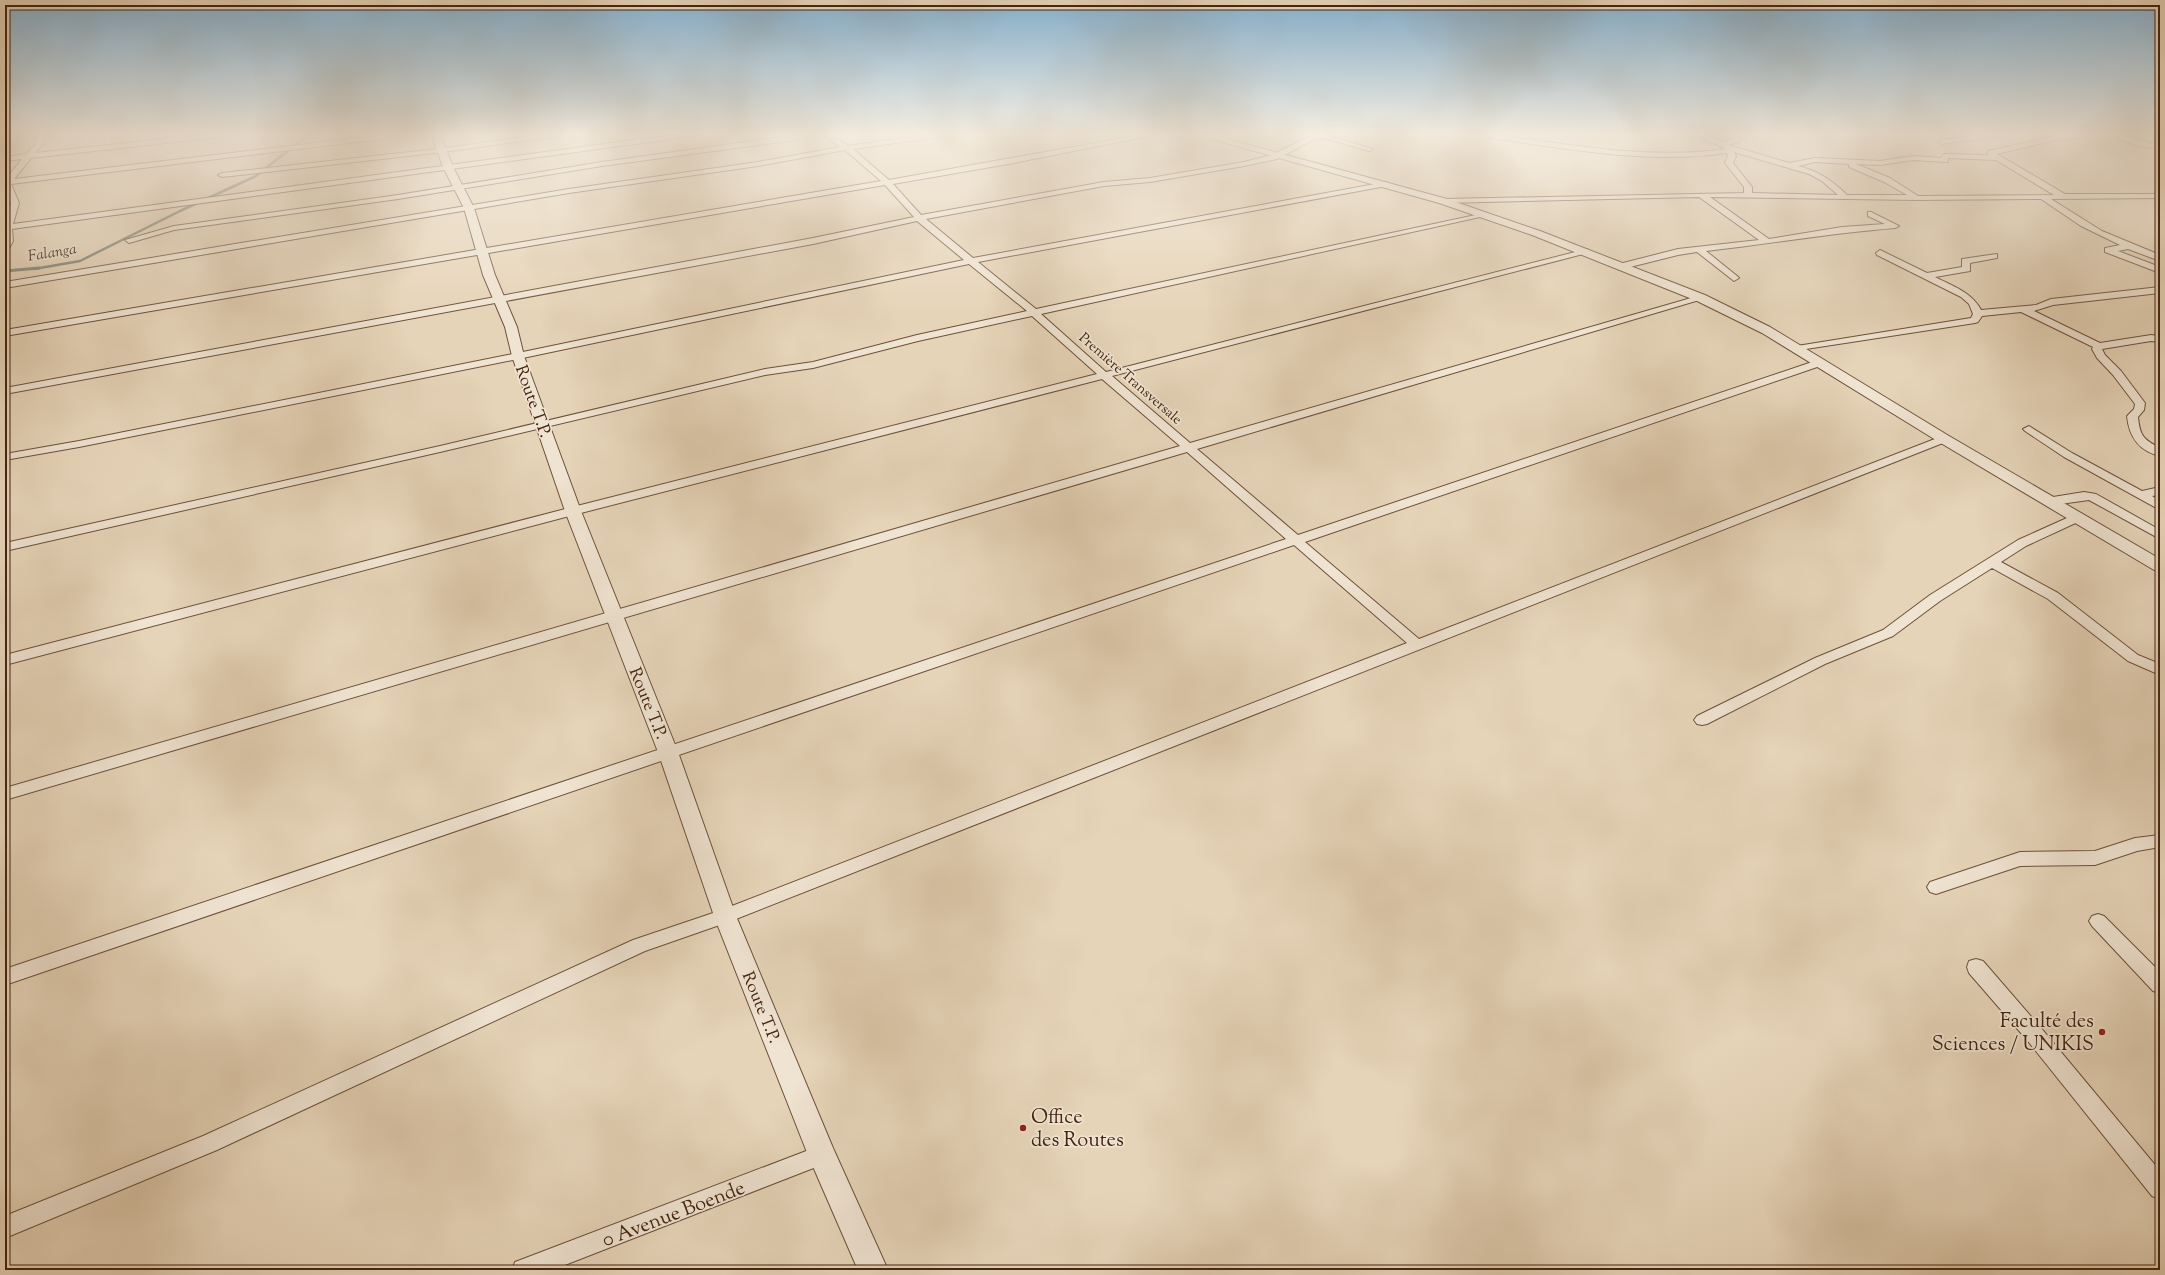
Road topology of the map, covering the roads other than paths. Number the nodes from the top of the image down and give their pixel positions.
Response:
1 (10, 194) edge
2 (261, 194) edge
3 (413, 194) edge
4 (461, 194) edge
5 (564, 194) edge
6 (824, 194) edge
7 (898, 194) edge
8 (1052, 194) edge
9 (1335, 194) edge
10 (1417, 194) edge
11 (1841, 194) edge
12 (1909, 194) edge
13 (2058, 194) edge
14 (1701, 195) junction
15 (1748, 196) joint
16 (1844, 196) junction
17 (2062, 196) junction
18 (2160, 196) edge
19 (2043, 197) junction
20 (1916, 198) junction
21 (1442, 201) junction
22 (469, 208) junction
23 (1871, 214) dead end
24 (1485, 215) junction
25 (919, 218) junction
26 (7, 228) edge
27 (129, 240) dead end
28 (1767, 242) junction
29 (2130, 246) junction
30 (5, 248) edge
31 (1698, 250) junction
32 (483, 251) junction
33 (1587, 252) junction
34 (1880, 253) dead end
35 (1994, 256) dead end
36 (2160, 258) edge
37 (970, 261) junction
38 (1622, 266) junction
39 (2160, 270) edge
40 (1925, 276) junction
41 (1734, 278) dead end
42 (5, 285) edge
43 (2160, 290) edge
44 (1701, 298) junction
45 (499, 299) junction
46 (2022, 310) junction
47 (1036, 314) junction
48 (1978, 314) junction
49 (5, 333) edge
50 (2160, 339) edge
51 (2099, 346) junction
52 (1797, 349) junction
53 (518, 356) junction
54 (1819, 363) junction
55 (1104, 375) junction
56 (5, 391) edge
57 (542, 425) junction
58 (2029, 428) dead end
59 (1944, 439) junction
60 (1189, 448) junction
61 (2160, 453) edge
62 (5, 457) edge
63 (2160, 491) edge
64 (2141, 495) junction
65 (2053, 501) junction
66 (2160, 506) edge
67 (573, 510) junction
68 (2078, 517) junction
69 (2160, 535) edge
70 (1295, 540) junction
71 (5, 547) edge
72 (1991, 562) junction
73 (2160, 566) edge
74 (614, 616) junction
75 (1418, 645) junction
76 (5, 660) edge
77 (2160, 670) edge
78 (1702, 720) dead end
79 (668, 752) junction
80 (5, 794) edge
81 (2160, 841) edge
82 (1936, 887) dead end
83 (725, 916) junction
84 (2098, 921) dead end
85 (1976, 967) dead end
86 (5, 977) edge
87 (2160, 985) edge
88 (822, 1155) junction
89 (2160, 1188) edge
90 (5, 1226) edge
91 (523, 1270) edge
92 (873, 1270) edge

1 - 26 street
2 - 26 street
3 - 27 street
4 - 22 street, Route T.P.
5 - 22 street
6 - 32 street
7 - 25 street, Première Transversale
8 - 25 street
9 - 37 street
10 - 21 street
11 - 16 street
12 - 20 street
13 - 17 street
14 - 15 street
14 - 21 street
14 - 28 street
15 - 16 street
16 - 20 street
17 - 18 street
17 - 19 street
19 - 20 street
19 - 29 street
21 - 24 street
22 - 32 street, Route T.P.
22 - 42 street
23 - 28 street
24 - 33 street
24 - 47 street
25 - 37 street, Première Transversale
25 - 45 street
26 - 30 street
28 - 31 street
29 - 36 street
29 - 39 street
31 - 38 street
31 - 41 street
32 - 45 street, Route T.P.
32 - 49 street
33 - 38 street
33 - 55 street
34 - 40 street
35 - 40 street
37 - 47 street, Première Transversale
37 - 53 street
38 - 44 street
40 - 48 street
43 - 46 street
44 - 52 street
44 - 60 street
45 - 53 street, Route T.P.
45 - 56 street
46 - 48 street
46 - 51 street
47 - 55 street, Première Transversale
47 - 57 street
48 - 52 street
50 - 51 street
51 - 61 street
52 - 54 street
53 - 57 street, Route T.P.
53 - 62 street
54 - 59 street
54 - 70 street
55 - 60 street, Première Transversale
55 - 67 street
57 - 67 street, Route T.P.
57 - 71 street
58 - 64 street
59 - 65 street
59 - 75 street
60 - 70 street, Première Transversale
60 - 74 street
63 - 64 street
64 - 66 street
65 - 68 street
65 - 69 street
67 - 74 street, Route T.P.
67 - 76 street
68 - 72 street
68 - 73 street
70 - 75 street, Première Transversale
70 - 79 street
72 - 77 street
72 - 78 street
74 - 79 street, Route T.P.
74 - 80 street
75 - 83 street
79 - 83 street, Route T.P.
79 - 86 street
81 - 82 street
83 - 88 street, Route T.P.
83 - 90 street
84 - 87 street
85 - 89 street
88 - 91 street, 0 Avenue Boende
88 - 92 street, Route T.P.

